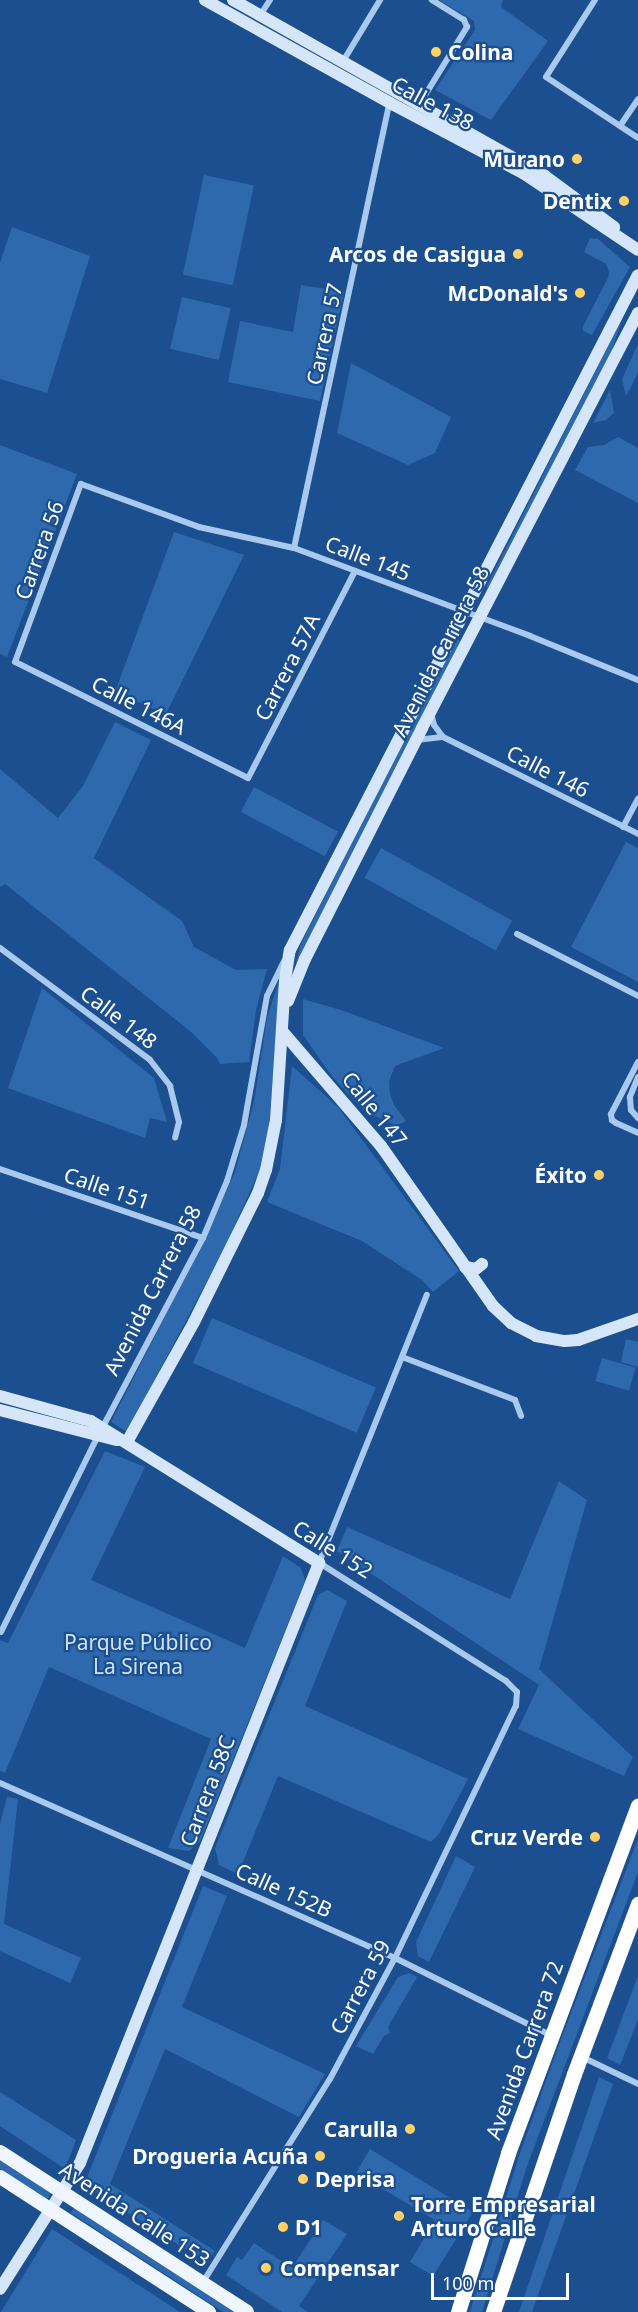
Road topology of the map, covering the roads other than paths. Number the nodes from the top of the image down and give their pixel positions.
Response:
1 (205, 0) edge
2 (233, 0) edge
3 (270, 0) edge
4 (380, 0) edge
5 (432, 0) edge
6 (595, 0) edge
7 (256, 21) junction
8 (342, 63) junction
9 (391, 98) junction
10 (638, 99) edge
11 (418, 106) junction
12 (620, 126) junction
13 (638, 138) edge
14 (638, 248) edge
15 (638, 275) edge
16 (638, 313) edge
17 (81, 484) joint
18 (294, 548) junction
19 (355, 571) junction
20 (464, 611) junction
21 (479, 617) junction
22 (15, 662) joint
23 (638, 680) edge
24 (431, 711) junction
25 (443, 737) junction
26 (416, 741) junction
27 (248, 778) joint
28 (638, 799) edge
29 (623, 827) junction
30 (638, 834) edge
31 (518, 934) dead end
32 (0, 948) edge
33 (290, 950) junction
34 (638, 996) edge
35 (284, 1010) junction
36 (282, 1031) junction
37 (638, 1062) edge
38 (638, 1077) edge
39 (638, 1118) edge
40 (638, 1132) edge
41 (176, 1138) dead end
42 (0, 1169) edge
43 (203, 1238) junction
44 (427, 1295) dead end
45 (638, 1319) edge
46 (402, 1356) junction
47 (0, 1396) edge
48 (0, 1410) edge
49 (521, 1416) dead end
50 (101, 1432) junction
51 (127, 1442) junction
52 (319, 1563) junction
53 (1, 1632) edge
54 (517, 1692) joint
55 (0, 1783) edge
56 (638, 1806) edge
57 (197, 1868) junction
58 (638, 1904) edge
59 (395, 1958) junction
60 (551, 2035) junction
61 (580, 2056) junction
62 (638, 2084) edge
63 (0, 2152) edge
64 (0, 2177) edge
65 (62, 2191) junction
66 (50, 2209) junction
67 (202, 2282) junction
68 (0, 2289) edge
69 (209, 2312) edge
70 (247, 2312) edge
71 (458, 2312) edge
72 (493, 2312) edge

1 - 7 main road, Calle 138
2 - 7 main road, Calle 138
3 - 7 street
4 - 8 street
5 - 11 street
6 - 12 street
7 - 8 main road, Calle 138
7 - 9 main road, Calle 138
8 - 9 main road, Calle 138
9 - 11 main road, Calle 138
9 - 14 main road, Calle 138
9 - 18 street, Carrera 57
10 - 12 street
11 - 14 main road, Calle 138
12 - 13 street
15 - 20 main road, Avenida Carrera 58
16 - 21 main road, Avenida Carrera 58
17 - 18 street, Calle 145
17 - 22 street, Carrera 56
18 - 19 street, Calle 145
19 - 20 street, Calle 145
19 - 27 street, Carrera 57A
20 - 21 street, Calle 145
20 - 33 main road, Avenida Carrera 58
21 - 23 street, Calle 145
21 - 24 main road, Avenida Carrera 58
22 - 27 street, Calle 146A
24 - 25 street
24 - 26 main road, Avenida Carrera 58
25 - 26 street
25 - 29 street, Calle 146
26 - 35 main road, Avenida Carrera 58
28 - 29 street
29 - 30 street, Calle 146
31 - 34 street
32 - 41 street, Calle 148
33 - 35 main road, Avenida Carrera 58
33 - 43 street, Avenida Carrera 58
35 - 36 main road, Avenida Carrera 58
36 - 45 main road, Calle 147
36 - 51 main road, Avenida Carrera 58
37 - 40 street
38 - 39 street
42 - 43 street, Calle 151
43 - 50 street, Avenida Carrera 58
44 - 46 street, Carrera 58C
46 - 49 street
46 - 52 street, Carrera 58C
47 - 50 main road, Calle 152
48 - 50 main road, Calle 152
50 - 51 main road, Calle 152
50 - 53 street, Avenida Carrera 58
51 - 52 main road, Calle 152
52 - 54 street, Calle 152
52 - 57 main road, Carrera 58C
54 - 59 street, Carrera 59
55 - 57 street, Calle 152B
56 - 60 highway, Avenida Carrera 72
57 - 59 street, Calle 152B
57 - 65 main road, Carrera 58C
58 - 61 highway
59 - 60 street, Calle 152B
59 - 67 street, Carrera 59
60 - 71 highway, Avenida Carrera 72
61 - 62 street
61 - 72 highway
63 - 65 main road, Avenida Calle 153
64 - 66 main road, Avenida Calle 153
65 - 66 main road, Carrera 58C
65 - 67 main road, Avenida Calle 153
66 - 68 main road, Carrera 58C
66 - 69 main road, Avenida Calle 153
67 - 70 main road, Avenida Calle 153

